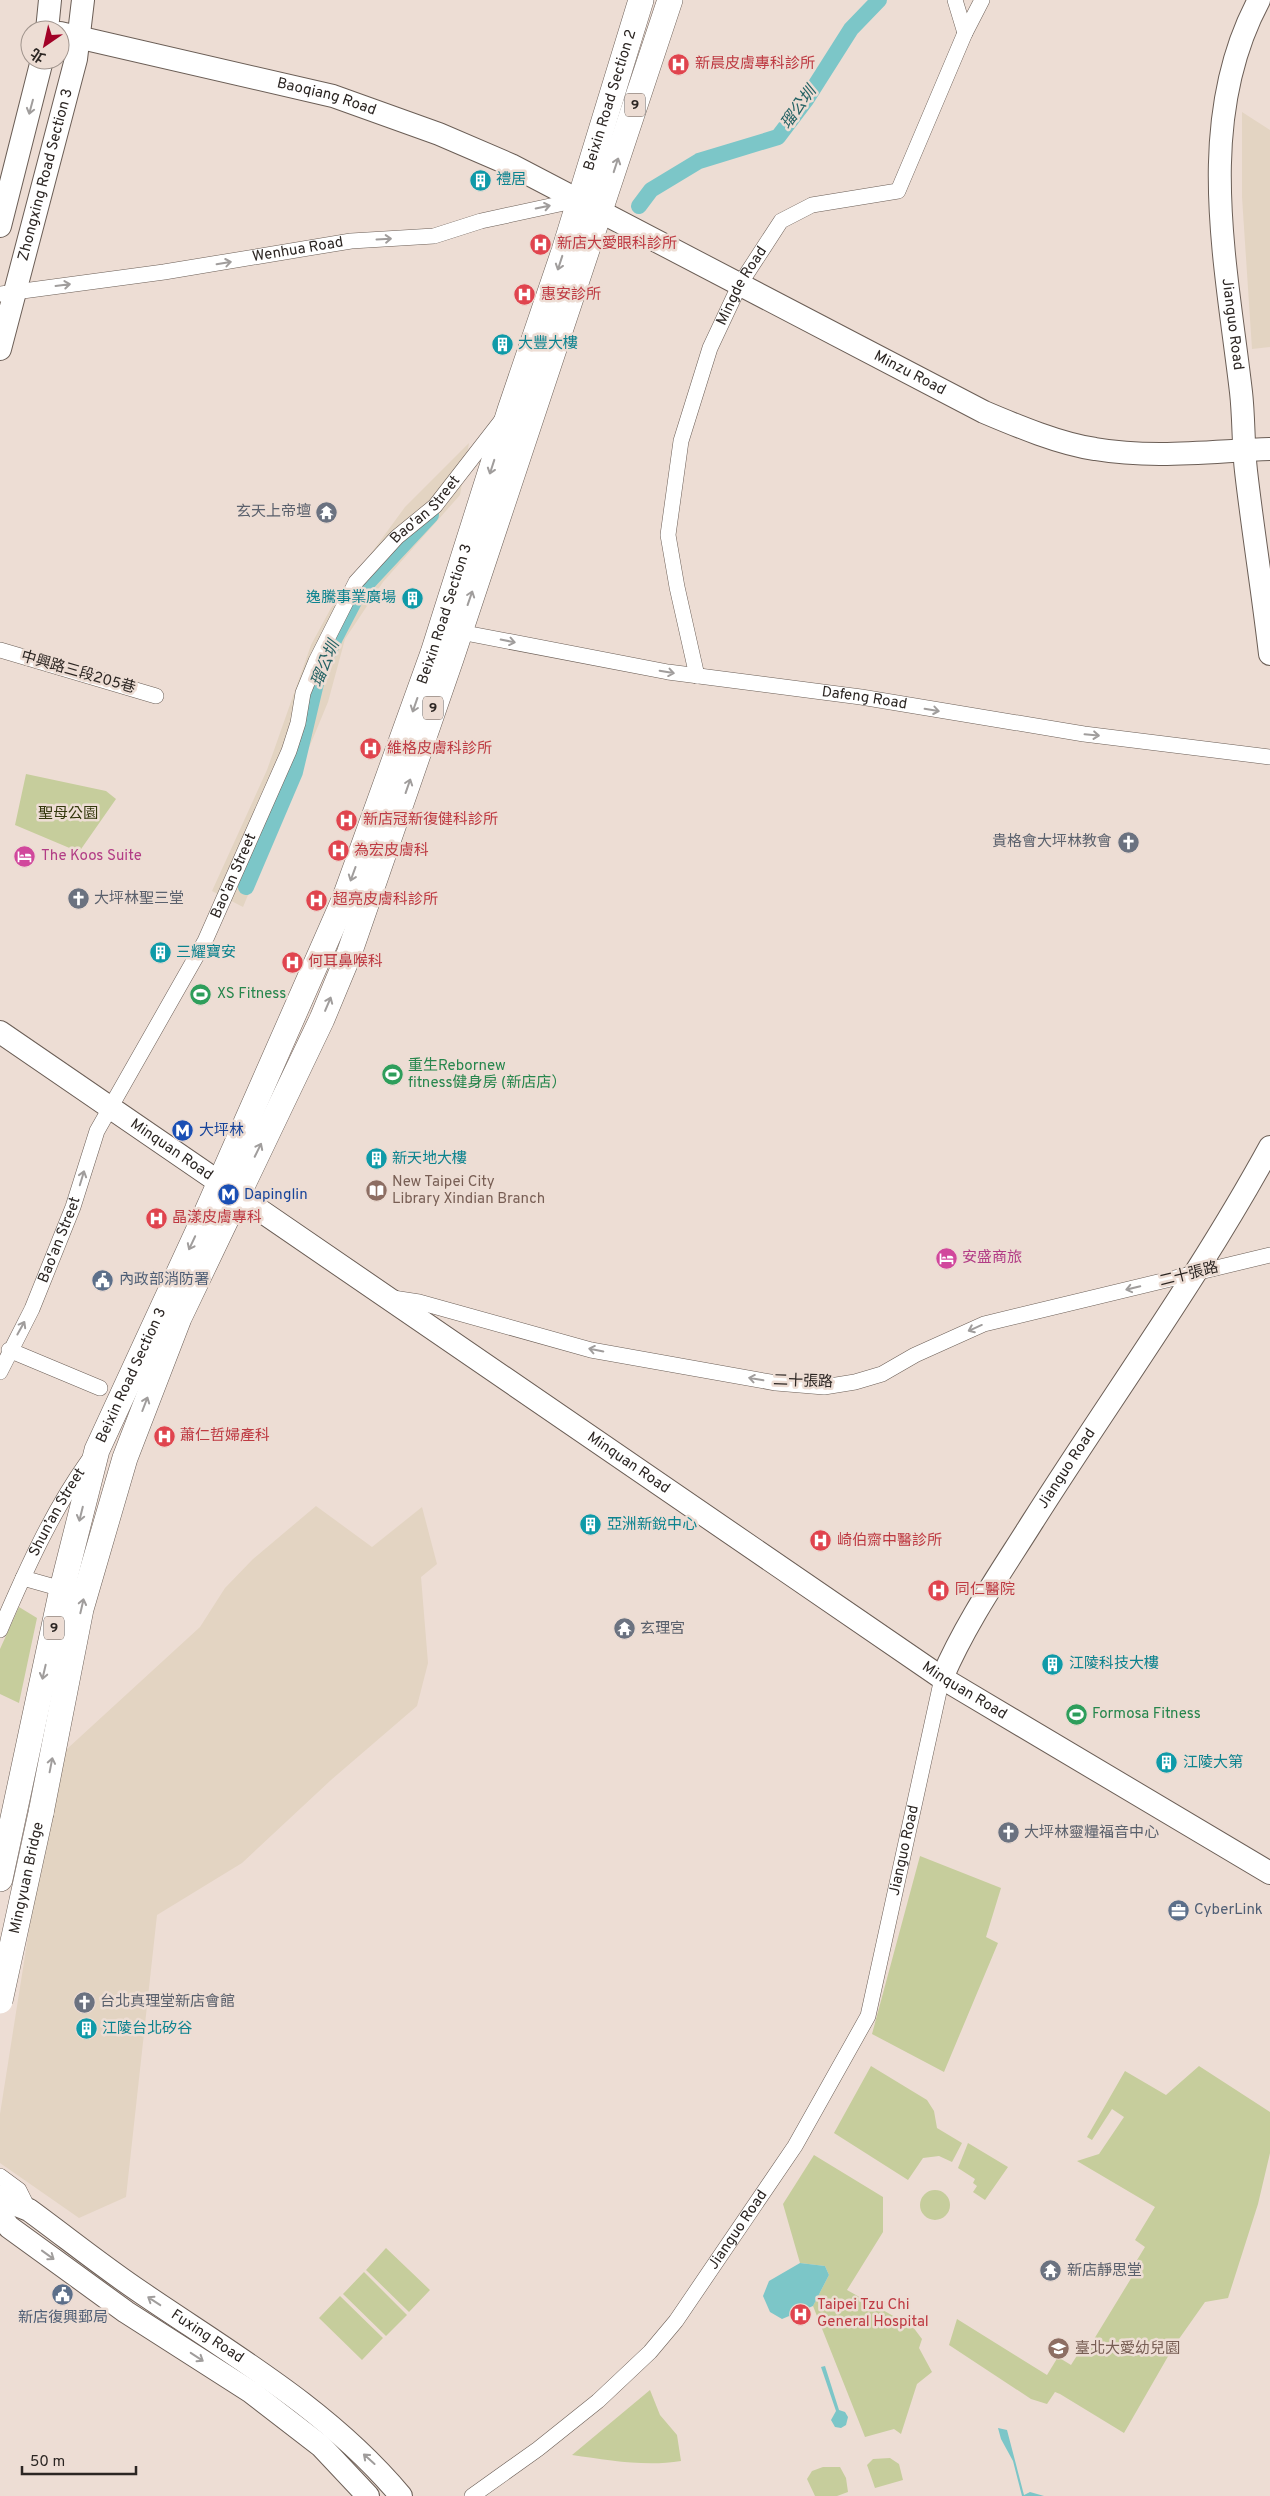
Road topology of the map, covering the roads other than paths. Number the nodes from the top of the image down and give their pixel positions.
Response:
1 (50, 0) edge
2 (83, 0) edge
3 (641, 0) edge
4 (670, 0) edge
5 (955, 0) edge
6 (982, 0) edge
7 (1259, 0) edge
8 (48, 20) edge
9 (965, 33) junction
10 (70, 35) edge
11 (39, 70) edge
12 (61, 70) edge
13 (578, 200) junction
14 (600, 210) junction
15 (0, 226) edge
16 (740, 284) junction
17 (7, 293) edge
18 (0, 349) edge
19 (510, 410) junction
20 (1270, 449) edge
21 (1244, 450) junction
22 (460, 632) junction
23 (0, 650) edge
24 (1270, 654) edge
25 (697, 676) junction
26 (156, 696) dead end
27 (1270, 757) edge
28 (0, 1032) edge
29 (110, 1108) junction
30 (1270, 1147) edge
31 (228, 1188) junction
32 (1270, 1255) edge
33 (1197, 1272) junction
34 (384, 1296) junction
35 (9, 1350) junction
36 (0, 1372) edge
37 (100, 1388) dead end
38 (96, 1450) junction
39 (93, 1561) junction
40 (24, 1578) junction
41 (62, 1589) junction
42 (0, 1630) edge
43 (942, 1678) junction
44 (16, 1808) joint
45 (41, 1813) joint
46 (1270, 1873) edge
47 (0, 1879) edge
48 (0, 2001) edge
49 (0, 2176) edge
50 (0, 2196) edge
51 (29, 2210) junction
52 (3, 2223) edge
53 (368, 2496) edge
54 (401, 2496) edge
55 (472, 2496) edge

1 - 8 street
2 - 10 street, Zhongxing Road Section 3
3 - 13 main road, Beixin Road Section 2 / 9
14 -> 4 main road, Beixin Road Section 2 / 9
5 - 9 street
6 - 9 street, Mingde Road
7 - 21 street, Jianguo Road
9 - 16 street, Mingde Road
10 - 13 street, Baoqiang Road
11 -> 15 street, Zhongxing Road Section 3
12 - 17 street, Zhongxing Road Section 3
13 - 14 street, Minzu Road
17 -> 13 street, Wenhua Road
13 -> 19 main road, Beixin Road Section 3 / 9
14 - 16 street, Minzu Road
22 -> 14 main road, Beixin Road Section 3 / 9
16 - 21 street, Minzu Road
16 - 25 street, Mingde Road
17 - 18 street, Zhongxing Road Section 3
19 - 29 street, Bao'an Street
19 -> 31 main road, Beixin Road Section 3 / 9
20 - 21 street, Minzu Road
21 - 24 street, Jianguo Road
22 -> 25 street, Dafeng Road
31 -> 22 main road, Beixin Road Section 3 / 9
23 - 26 street, 中興路三段205巷
25 -> 27 street, Dafeng Road
28 - 29 street, Minquan Road
29 - 31 street, Minquan Road
35 -> 29 street, Bao'an Street
30 - 33 street, Jianguo Road
31 - 34 street, Minquan Road
31 -> 38 main road, Beixin Road Section 3 / 9
39 -> 31 main road, Beixin Road Section 3 / 9
32 - 33 street, 二十張路
33 -> 34 street, 二十張路
33 - 43 street, Jianguo Road
34 - 43 street, Minquan Road
35 - 36 street, Bao'an Street
35 - 37 street
38 - 40 street, Shun’an Street
38 -> 41 main road, Beixin Road Section 3 / 9
39 - 41 street
45 -> 39 main road, Beixin Road Section 3 / 9
40 - 41 street, Shun’an Street
40 - 42 street, Shun’an Street
41 -> 44 main road, Beixin Road Section 3 / 9
43 - 46 street, Minquan Road
43 - 55 street, Jianguo Road
44 - 47 main road, Mingyuan Bridge / 9
45 - 48 main road, Mingyuan Bridge / 9, bridge
49 - 51 street
50 - 51 street, Fuxing Road
54 -> 51 street, Fuxing Road
52 -> 53 street, Fuxing Road

